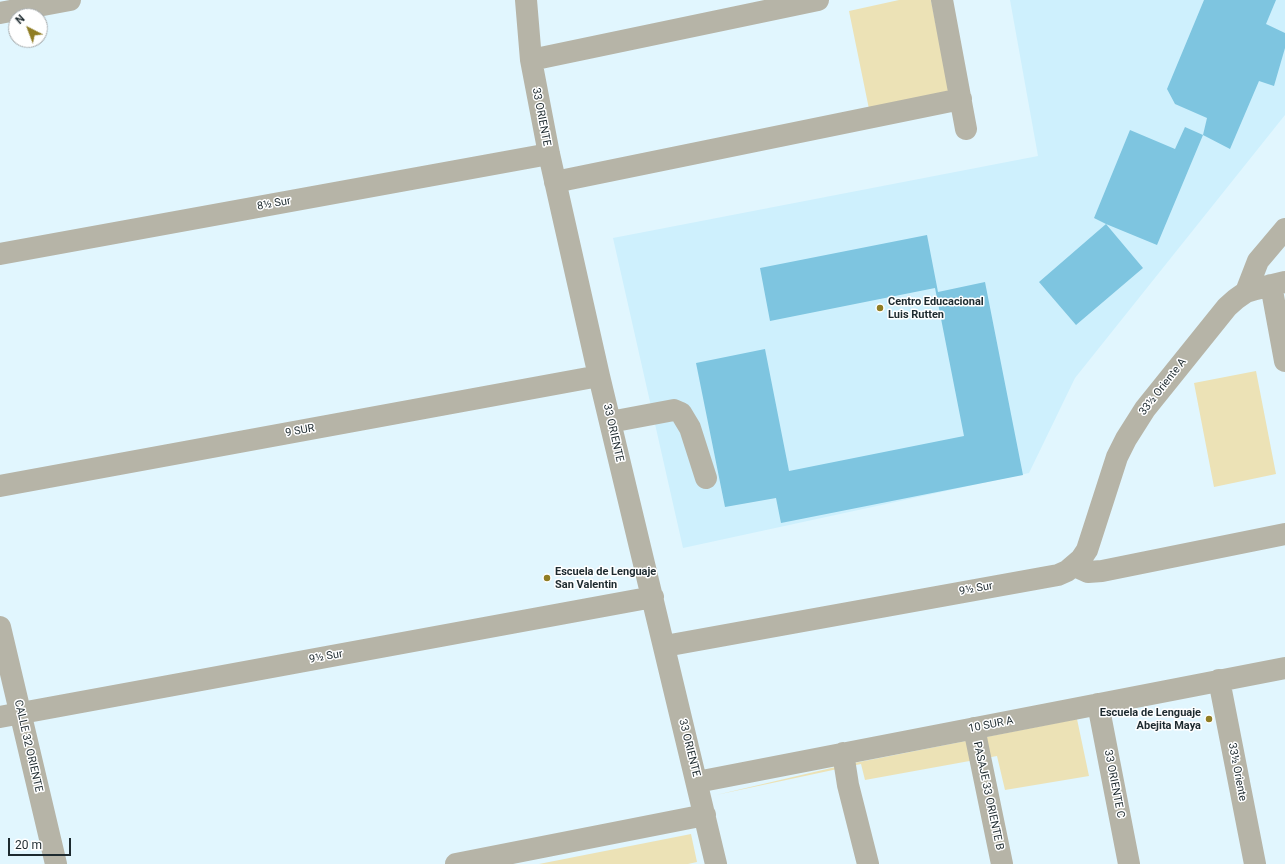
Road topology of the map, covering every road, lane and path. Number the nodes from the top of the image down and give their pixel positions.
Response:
1 (70, 0) edge
2 (526, 0) edge
3 (818, 0) edge
4 (942, 0) edge
5 (0, 13) edge
6 (531, 60) junction
7 (961, 99) junction
8 (966, 129) dead end
9 (549, 154) junction
10 (555, 182) junction
11 (1285, 229) edge
12 (0, 254) edge
13 (1278, 284) edge
14 (1246, 292) junction
15 (1285, 361) edge
16 (599, 376) junction
17 (610, 422) junction
18 (706, 478) dead end
19 (0, 486) edge
20 (1285, 534) edge
21 (1075, 566) junction
22 (653, 597) junction
23 (0, 627) edge
24 (664, 646) junction
25 (1285, 668) edge
26 (1219, 680) junction
27 (1098, 704) junction
28 (10, 715) edge
29 (974, 728) junction
30 (843, 753) junction
31 (697, 782) junction
32 (705, 815) junction
33 (56, 864) edge
34 (456, 864) edge
35 (716, 864) edge
36 (868, 864) edge
37 (1002, 864) edge
38 (1129, 864) edge
39 (1255, 864) edge

1 - 5 street
2 - 6 street, 33 ORIENTE
3 - 6 street
4 - 7 street
6 - 9 street, 33 ORIENTE
7 - 8 street
7 - 10 street
9 - 10 street, 33 ORIENTE
9 - 12 street, 8½ Sur
10 - 16 street, 33 ORIENTE
11 - 14 street
13 - 14 street
13 - 15 street
14 - 21 street, 33½ Oriente A
16 - 17 street, 33 ORIENTE
16 - 19 street, 9 SUR
17 - 18 street
17 - 22 street, 33 ORIENTE
20 - 21 street
21 - 24 street, 9½ Sur
22 - 24 street, 33 ORIENTE
22 - 28 street, 9½ Sur
23 - 28 street, CALLE 32 ORIENTE
24 - 31 street, 33 ORIENTE
25 - 26 street, 10 SUR A
26 - 27 street, 10 SUR A
26 - 39 street, 33½ Oriente
27 - 29 street, 10 SUR A
27 - 38 street, 33 ORIENTE C
28 - 33 street, CALLE 32 ORIENTE
29 - 30 street, 10 SUR A
29 - 37 street, PASAJE 33 ORIENTE B
30 - 31 street, 10 SUR A
30 - 36 street
31 - 32 street, 33 ORIENTE
32 - 34 street
32 - 35 street, 33 ORIENTE

